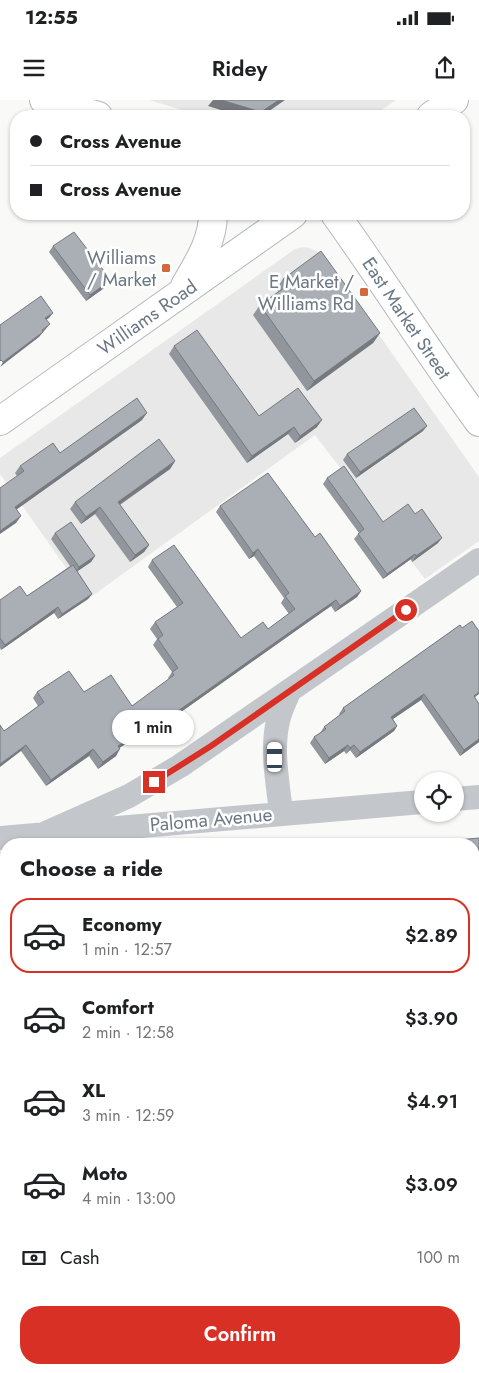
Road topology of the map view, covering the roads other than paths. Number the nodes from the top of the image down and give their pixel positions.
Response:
1 (454, 100) edge
2 (55, 102) edge
3 (80, 110) edge
4 (440, 110) edge
5 (212, 220) edge
6 (284, 220) edge
7 (338, 220) edge
8 (181, 293) junction
9 (0, 421) edge
10 (479, 422) edge
11 (479, 560) edge
12 (289, 692) junction
13 (479, 797) edge
14 (464, 798) edge
15 (414, 803) edge
16 (281, 814) junction
17 (46, 833) junction
18 (0, 838) edge

1 - 4 main road
2 - 3 main road
5 - 8 main road
6 - 8 main road, Williams Road
7 - 10 main road, East Market Street
8 - 9 main road, Williams Road
11 - 12 street
12 - 16 street
12 - 17 street
13 - 14 street
15 - 16 street, Paloma Avenue
16 - 17 street, Paloma Avenue
17 - 18 street, Paloma Avenue

